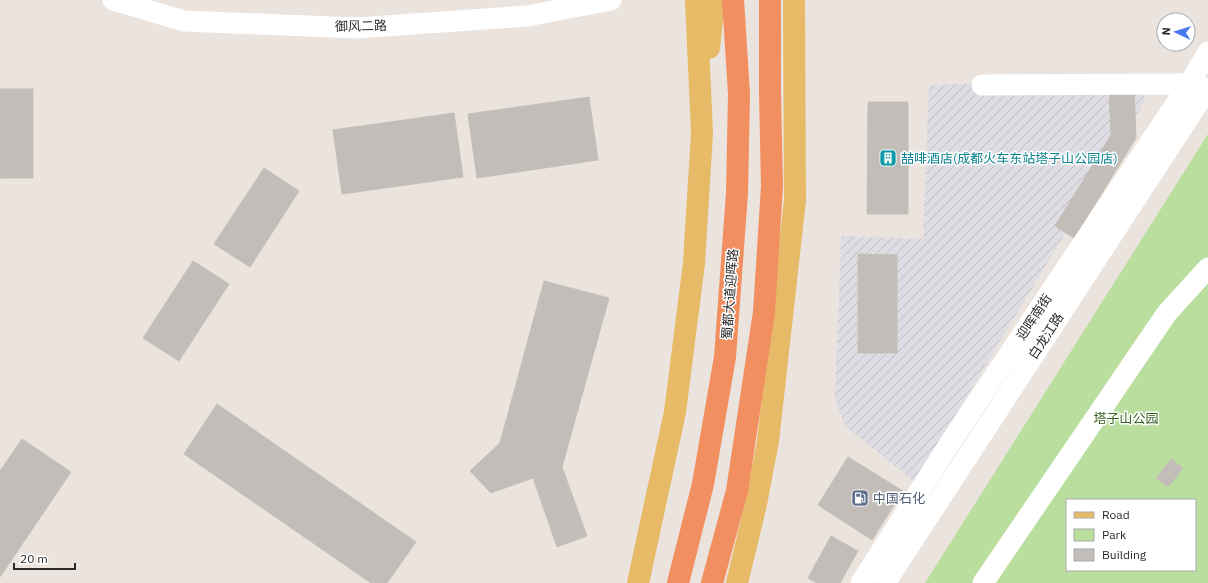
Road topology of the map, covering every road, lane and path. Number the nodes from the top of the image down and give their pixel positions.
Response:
1 (113, 0) edge
2 (611, 0) edge
3 (696, 0) edge
4 (714, 0) edge
5 (733, 0) edge
6 (770, 0) edge
7 (794, 0) edge
8 (1208, 52) edge
9 (982, 85) dead end
10 (1199, 86) edge
11 (702, 133) junction
12 (1208, 268) edge
13 (777, 366) junction
14 (739, 478) junction
15 (638, 583) edge
16 (678, 583) edge
17 (712, 583) edge
18 (737, 583) edge
19 (861, 583) edge
20 (885, 583) edge
21 (983, 583) edge

1 - 2 street, 御风二路
3 - 11 main road
4 - 11 main road
5 - 16 highway, 蜀都大道迎晖路
6 - 14 highway
7 - 13 main road
8 - 10 street, 迎晖南街
9 - 10 street
10 - 19 street, 迎晖南街
10 - 20 street, 白龙江路
11 - 15 main road
12 - 21 street
13 - 14 main road
13 - 18 main road
14 - 17 highway

